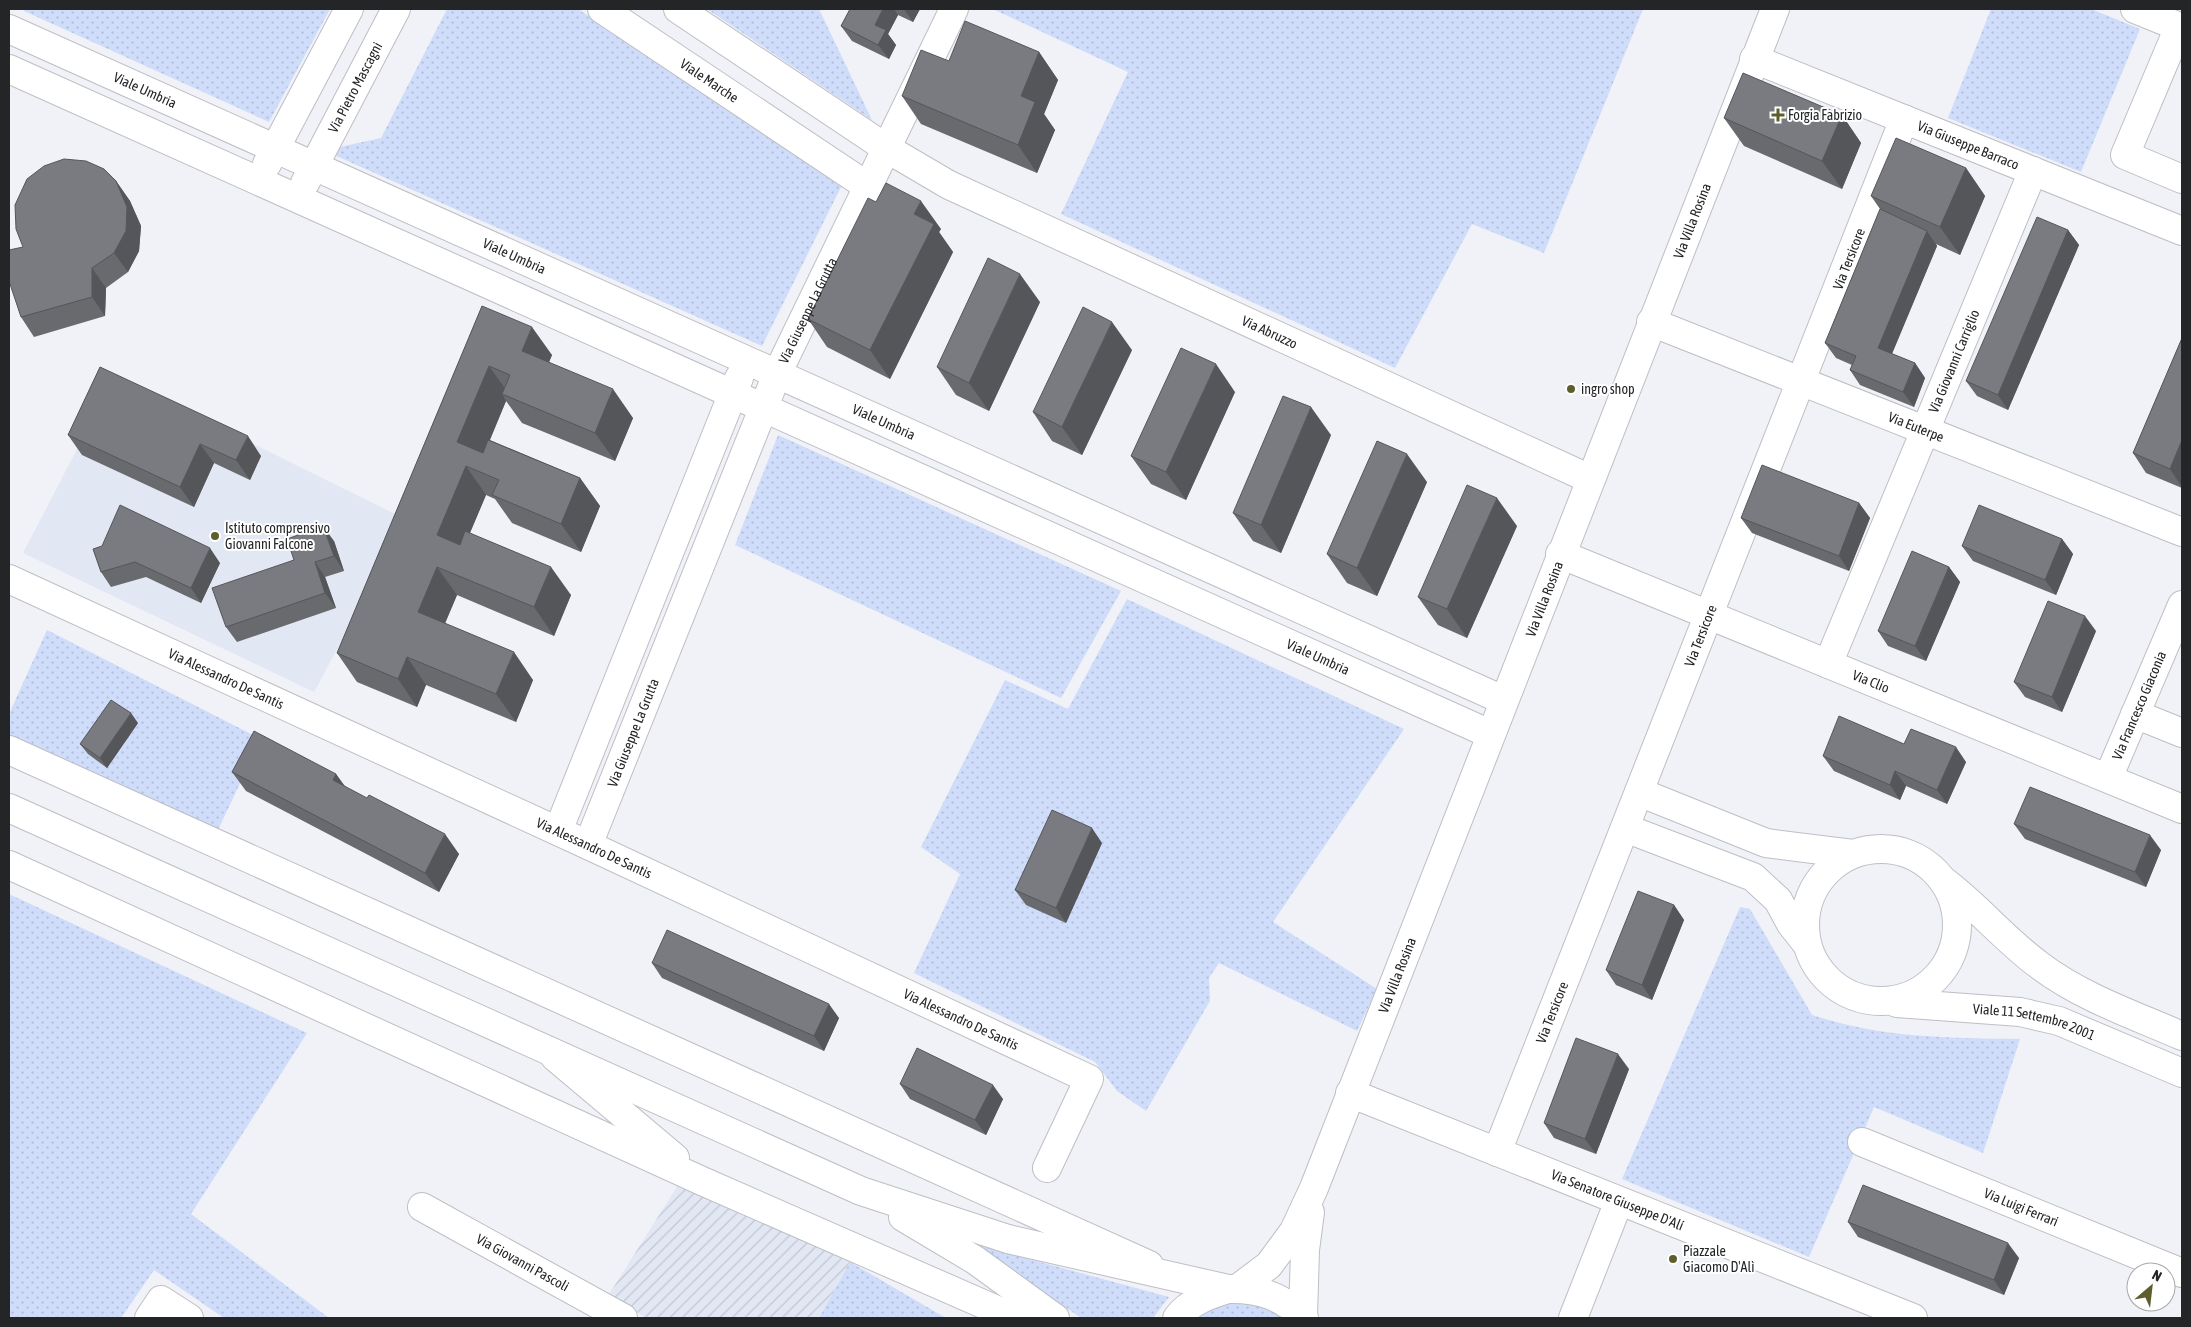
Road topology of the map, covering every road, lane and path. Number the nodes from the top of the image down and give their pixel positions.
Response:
1 (348, 9) edge
2 (396, 9) edge
3 (602, 9) edge
4 (678, 9) edge
5 (954, 9) edge
6 (1775, 9) edge
7 (2135, 9) edge
8 (2181, 27) edge
9 (9, 29) edge
10 (1754, 59) junction
11 (9, 69) edge
12 (1904, 119) junction
13 (275, 148) junction
14 (314, 166) junction
15 (877, 166) junction
16 (2033, 171) junction
17 (2182, 179) edge
18 (258, 181) junction
19 (297, 199) junction
20 (2182, 231) edge
21 (1651, 322) junction
22 (746, 360) junction
23 (777, 374) junction
24 (1801, 381) junction
25 (733, 394) junction
26 (764, 408) junction
27 (1925, 430) junction
28 (1590, 479) junction
29 (1019, 483) junction
30 (1004, 516) junction
31 (2182, 532) edge
32 (1560, 554) junction
33 (9, 579) edge
34 (1236, 580) junction
35 (2182, 605) edge
36 (646, 609) junction
37 (1221, 614) junction
38 (1709, 615) junction
39 (678, 621) junction
40 (1828, 664) junction
41 (1429, 667) junction
42 (1414, 700) junction
43 (1503, 700) junction
44 (2135, 714) junction
45 (2182, 733) edge
46 (1490, 734) junction
47 (9, 750) edge
48 (2108, 778) junction
49 (1639, 792) junction
50 (9, 808) edge
51 (2182, 809) edge
52 (1625, 828) junction
53 (558, 831) junction
54 (588, 844) junction
55 (1853, 854) junction
56 (9, 866) edge
57 (1942, 879) junction
58 (1806, 943) junction
59 (1878, 1002) junction
60 (2182, 1036) edge
61 (548, 1051) junction
62 (2182, 1074) edge
63 (1350, 1093) junction
64 (1862, 1142) dead end
65 (1497, 1152) junction
66 (1047, 1168) dead end
67 (702, 1181) junction
68 (1314, 1188) junction
69 (861, 1192) junction
70 (1619, 1201) junction
71 (422, 1207) dead end
72 (2182, 1273) edge
73 (1182, 1279) junction
74 (1233, 1289) junction
75 (149, 1318) edge
76 (189, 1318) edge
77 (622, 1318) edge
78 (1015, 1318) edge
79 (1054, 1318) edge
80 (1177, 1318) edge
81 (1303, 1318) edge
82 (1573, 1318) edge
83 (1913, 1318) edge

1 - 13 street
2 - 14 street, Via Pietro Mascagni
3 - 15 street, Viale Marche
4 - 15 street
5 - 15 street, Via Giuseppe La Grutta
6 - 10 street, Via Villa Rosina
7 - 8 street
8 - 17 street
9 - 13 street, Viale Umbria
10 - 12 street, Via Giuseppe Barraco
10 - 21 street, Via Villa Rosina
11 - 18 street, Viale Umbria
12 - 16 street, Via Giuseppe Barraco
12 - 24 street, Via Tersicore
13 - 14 street, Viale Umbria
13 - 18 street
14 - 19 street, Via Pietro Mascagni
14 - 22 street, Viale Umbria
15 - 23 street, Via Giuseppe La Grutta
15 - 28 street, Via Abruzzo
16 - 20 street, Via Giuseppe Barraco
16 - 27 street, Via Giovanni Carriglio
18 - 19 street, Viale Umbria
19 - 25 street, Viale Umbria
21 - 24 street, Via Euterpe
21 - 28 street, Via Villa Rosina
22 - 23 street, Viale Umbria
22 - 25 street
23 - 26 street, Via Giuseppe La Grutta
23 - 29 street, Viale Umbria
24 - 27 street, Via Euterpe
24 - 38 street, Via Tersicore
25 - 26 street, Viale Umbria
25 - 36 street
26 - 30 street, Viale Umbria
26 - 39 street, Via Giuseppe La Grutta
27 - 31 street, Via Euterpe
27 - 40 street, Via Giovanni Carriglio
28 - 32 street, Via Villa Rosina
29 - 30 street
29 - 34 street, Viale Umbria
30 - 37 street, Viale Umbria
32 - 38 street, Via Clio
32 - 43 street, Via Villa Rosina
33 - 53 street, Via Alessandro De Santis
34 - 37 street
34 - 41 street, Viale Umbria
35 - 44 street, Via Francesco Giaconia
36 - 39 street
36 - 53 street
37 - 42 street, Viale Umbria
38 - 40 street, Via Clio
38 - 49 street, Via Tersicore
39 - 54 street, Via Giuseppe La Grutta
40 - 48 street, Via Clio
41 - 42 street
41 - 43 street, Viale Umbria
42 - 46 street, Viale Umbria
43 - 46 street, Via Villa Rosina
44 - 45 street
44 - 48 street, Via Francesco Giaconia
46 - 63 street, Via Villa Rosina
47 - 73 street
48 - 51 street, Via Clio
49 - 52 street, Via Tersicore
49 - 55 street
50 - 61 street
52 - 58 street
52 - 65 street, Via Tersicore
53 - 54 street, Via Alessandro De Santis
54 - 66 street, Via Alessandro De Santis
55 - 57 street
55 - 58 street
56 - 67 street
57 - 59 street
57 - 60 street
58 - 59 street
59 - 62 street, Viale 11 Settembre 2001
61 - 67 street
61 - 69 street
63 - 65 street, Via Senatore Giuseppe D'Alí
63 - 68 street, Via Villa Rosina
64 - 72 street, Via Luigi Ferrari
65 - 70 street, Via Senatore Giuseppe D'Alí
67 - 78 street
68 - 74 street, Via Villa Rosina
68 - 81 street, Via Villa Rosina
69 - 73 street
69 - 79 street
70 - 82 street
70 - 83 street, Via Senatore Giuseppe D'Alí
71 - 77 street, Via Giovanni Pascoli
73 - 74 street
74 - 80 street
74 - 81 street
75 - 76 street

